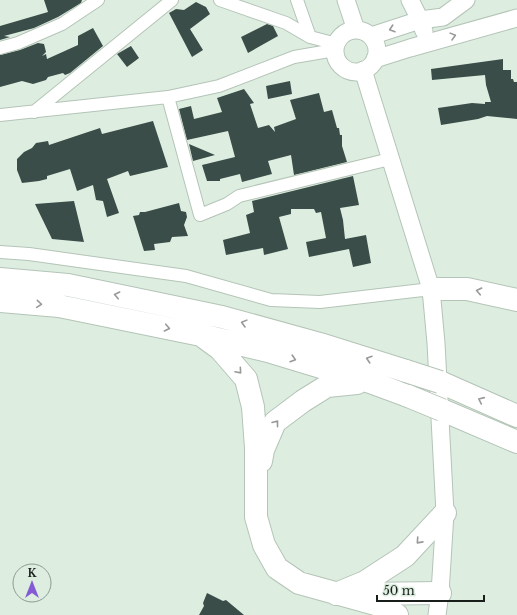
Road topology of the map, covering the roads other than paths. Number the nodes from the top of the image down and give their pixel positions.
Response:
1 (98, 0) edge
2 (172, 0) edge
3 (220, 0) edge
4 (297, 0) edge
5 (346, 0) edge
6 (410, 0) edge
7 (466, 0) edge
8 (517, 18) edge
9 (420, 20) junction
10 (363, 33) junction
11 (310, 37) junction
12 (428, 43) junction
13 (336, 47) junction
14 (0, 48) edge
15 (375, 58) junction
16 (362, 70) junction
17 (168, 97) junction
18 (34, 112) junction
19 (0, 115) edge
20 (390, 159) junction
21 (0, 252) edge
22 (0, 279) edge
23 (431, 289) junction
24 (517, 300) edge
25 (0, 301) edge
26 (201, 335) junction
27 (370, 382) junction
28 (517, 416) edge
29 (517, 442) edge
30 (257, 486) junction
31 (445, 513) junction
32 (336, 594) junction
33 (440, 594) junction
34 (397, 615) edge
35 (437, 615) edge

1 - 14 street
2 - 18 street
3 - 11 street
4 - 11 street
5 - 10 street
6 - 9 street
7 - 9 street
12 -> 8 street
9 -> 10 street
9 - 12 street
10 - 13 street
10 - 15 street
11 - 13 street
12 - 15 street
13 - 16 street
13 - 17 street
15 - 16 street
16 - 20 street
17 - 18 street
17 - 20 street
18 - 19 street
20 - 23 street
21 - 23 street
28 -> 22 highway, bridge
24 -> 23 highway
23 - 31 street
25 -> 26 highway
26 -> 27 highway
26 -> 30 highway
27 - 29 highway, bridge
30 -> 27 highway
30 - 32 highway
31 -> 32 highway
31 - 33 street
32 - 33 highway
32 - 34 highway
33 - 35 street

